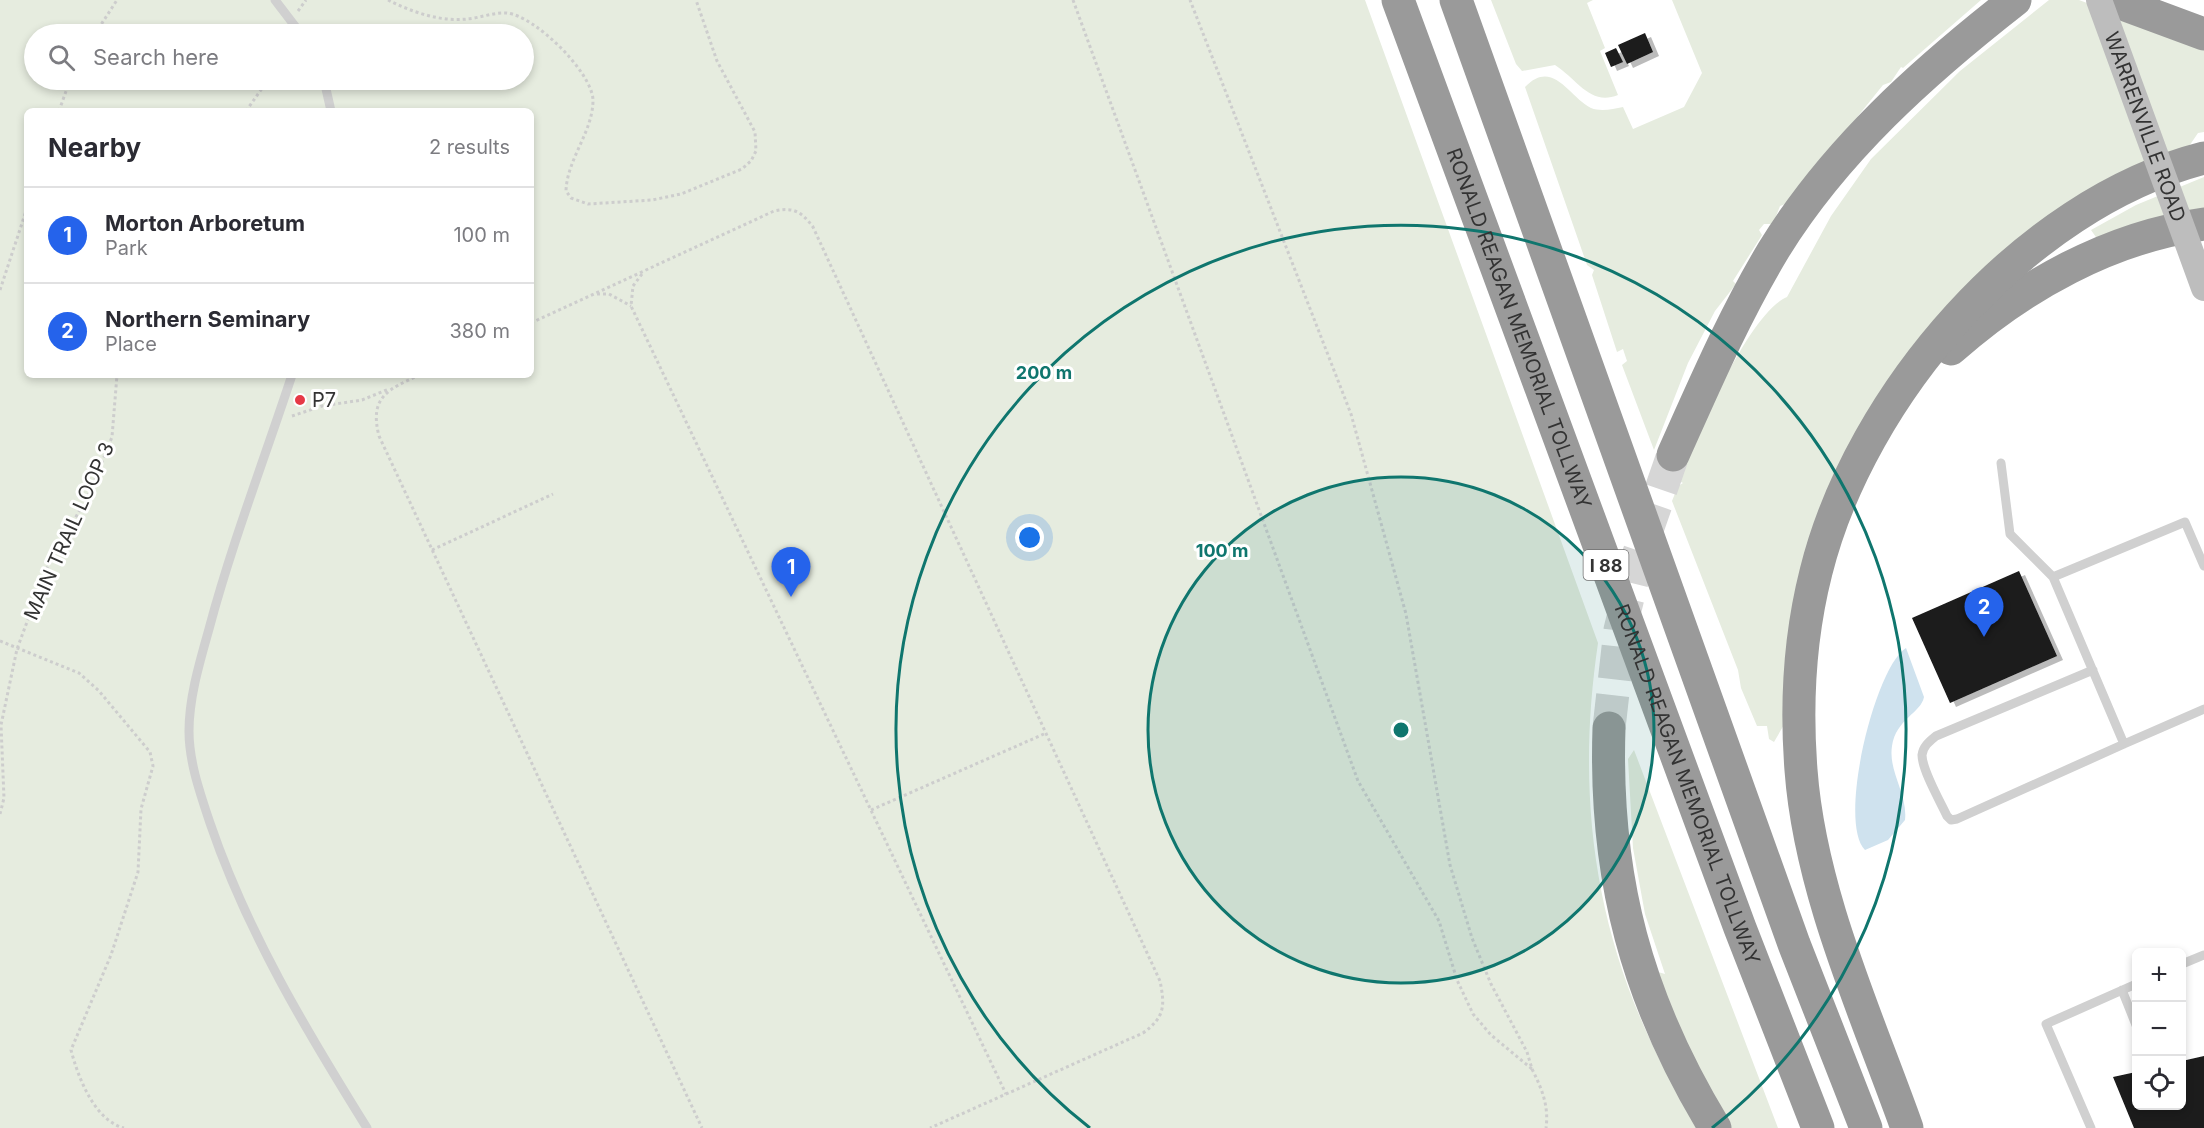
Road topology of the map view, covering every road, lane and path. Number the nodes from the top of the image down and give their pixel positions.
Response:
1 (117, 0) edge
2 (275, 0) edge
3 (388, 0) edge
4 (696, 0) edge
5 (1073, 0) edge
6 (1190, 0) edge
7 (1398, 0) edge
8 (1456, 0) edge
9 (2015, 0) edge
10 (2100, 0) edge
11 (2112, 0) edge
12 (101, 24) edge
13 (293, 24) edge
14 (532, 24) edge
15 (534, 26) edge
16 (2204, 34) edge
17 (66, 90) edge
18 (261, 90) edge
19 (326, 90) edge
20 (60, 108) edge
21 (248, 108) edge
22 (329, 108) edge
23 (2204, 158) edge
24 (24, 217) edge
25 (2204, 224) edge
26 (644, 271) junction
27 (2204, 288) edge
28 (0, 290) edge
29 (596, 294) junction
30 (631, 306) junction
31 (534, 323) edge
32 (117, 378) edge
33 (291, 378) edge
34 (414, 378) edge
35 (394, 387) junction
36 (1897, 398) junction
37 (275, 426) junction
38 (1673, 455) tunnel mouth
39 (2001, 463) dead end
40 (553, 495) dead end
41 (432, 550) junction
42 (2204, 566) edge
43 (2053, 577) junction
44 (0, 641) edge
45 (17, 649) junction
46 (2093, 670) junction
47 (2204, 709) edge
48 (1609, 728) tunnel mouth
49 (1044, 734) junction
50 (2124, 744) junction
51 (871, 810) junction
52 (0, 814) edge
53 (2204, 955) edge
54 (2186, 962) edge
55 (2132, 986) edge
56 (2122, 990) junction
57 (2132, 1015) edge
58 (1532, 1069) junction
59 (1006, 1094) junction
60 (124, 1128) edge
61 (367, 1128) edge
62 (702, 1128) edge
63 (930, 1128) edge
64 (1546, 1128) edge
65 (1715, 1128) edge
66 (1818, 1128) edge
67 (1866, 1128) edge
68 (1907, 1128) edge
69 (2091, 1128) edge

1 - 12 path
2 - 13 lane
3 - 14 path
4 - 15 path
5 - 58 path
6 - 58 path
7 - 66 highway, RONALD REAGAN MEMORIAL TOLLWAY / I 88
8 - 67 highway, I 88
9 - 38 highway
10 - 27 main road, WARRENVILLE ROAD, bridge
11 - 16 highway
17 - 20 path
18 - 21 path
19 - 22 lane
23 - 36 highway
24 - 28 path
25 - 36 highway
26 - 29 path
26 - 30 path
26 - 49 path
29 - 30 path
29 - 31 path
30 - 51 path
32 - 45 path, MAIN TRAIL LOOP 3
33 - 37 lane
34 - 35 path
35 - 37 path
35 - 41 path
36 - 68 highway
37 - 61 lane
39 - 43 lane
40 - 41 path
41 - 62 path
42 - 43 lane
43 - 46 lane
44 - 45 path
45 - 52 path, MAIN TRAIL LOOP 3
45 - 60 path
46 - 50 lane
46 - 50 lane
47 - 50 lane
48 - 65 highway
49 - 51 path
49 - 59 path
51 - 59 path
53 - 54 lane
55 - 56 lane
56 - 57 lane
56 - 69 lane
58 - 64 path
59 - 63 path

